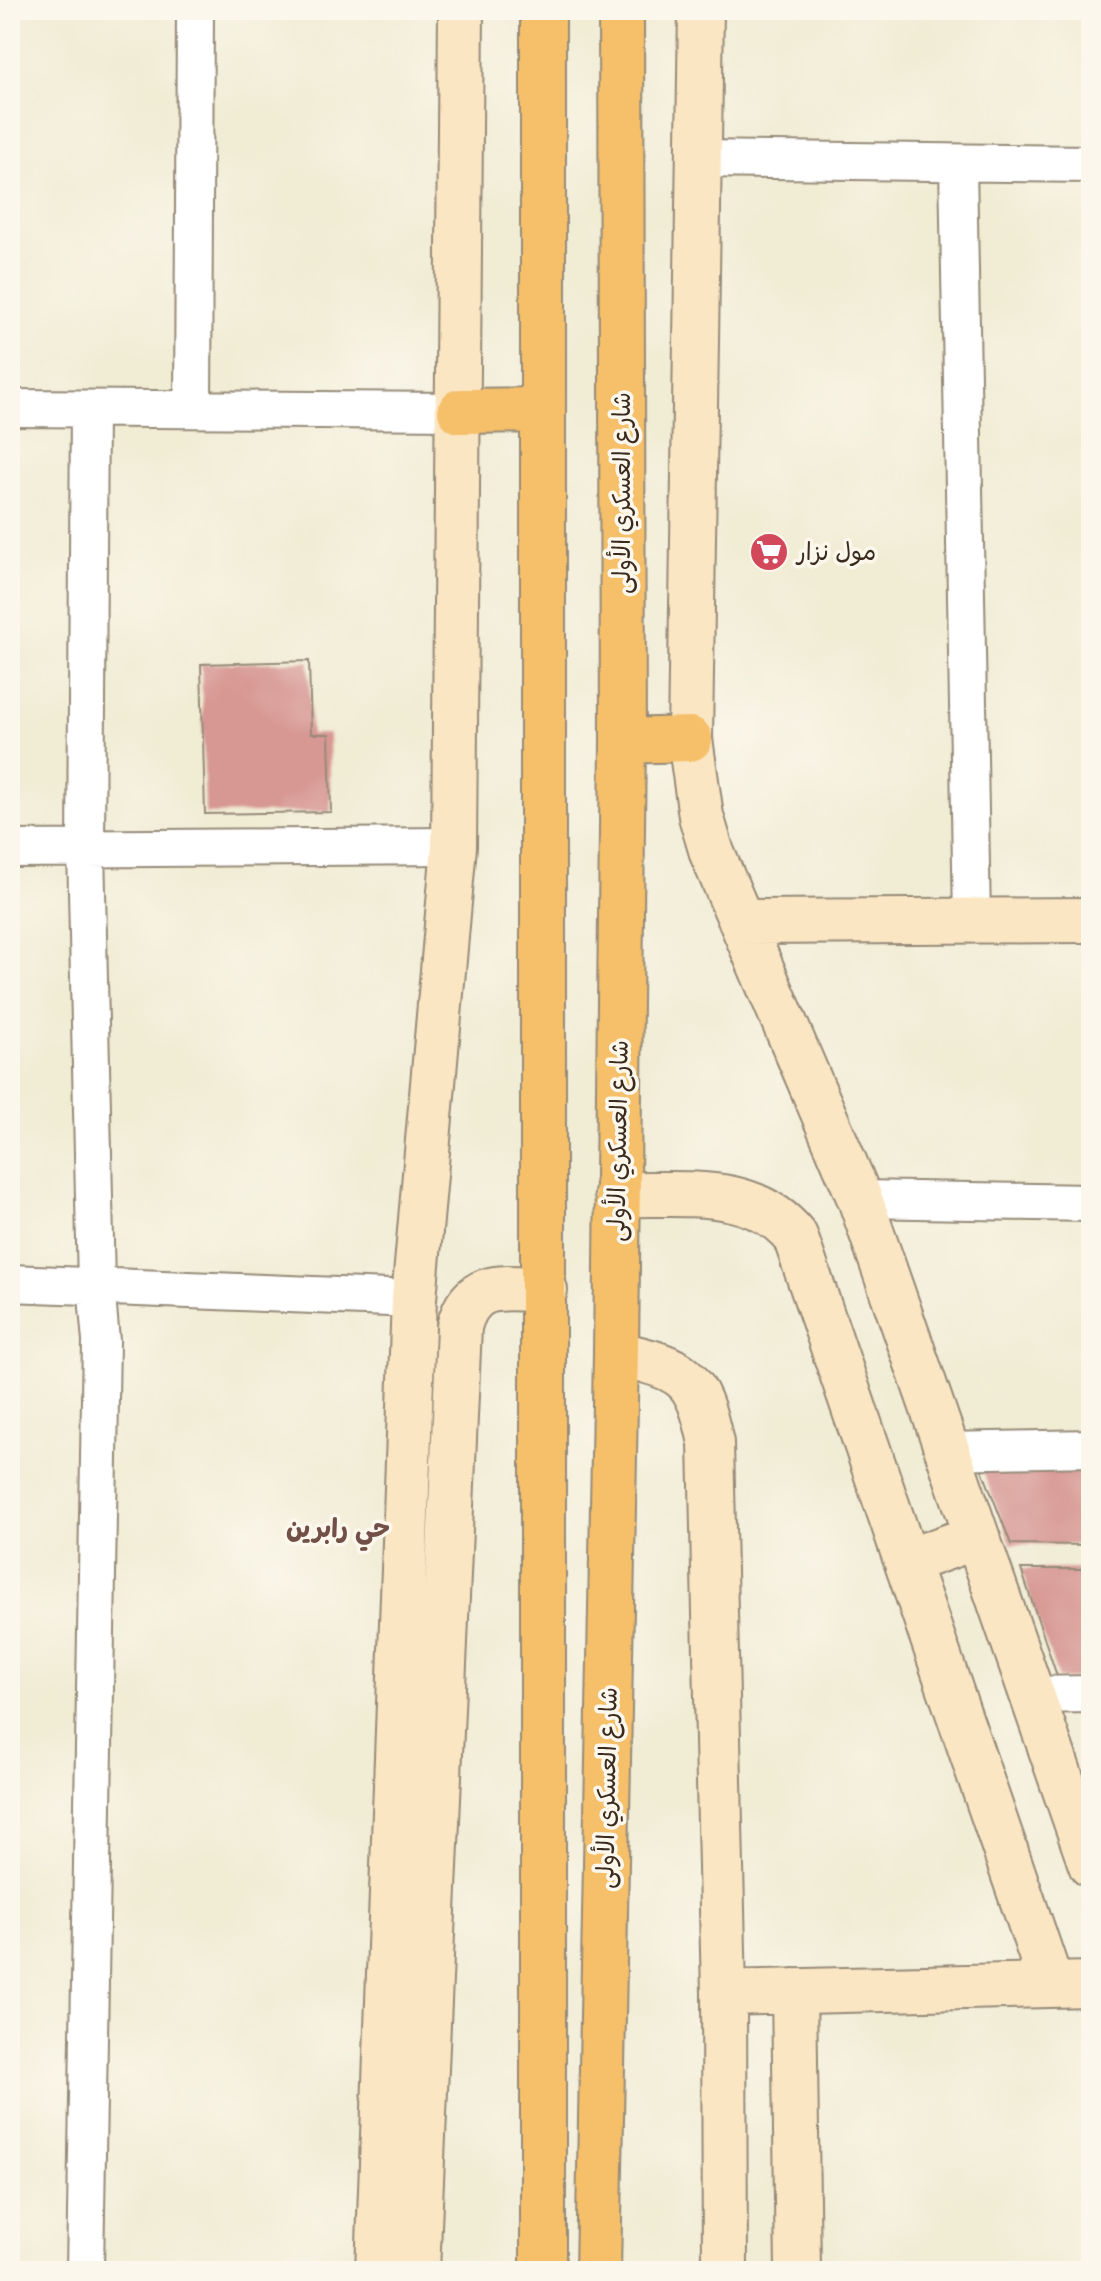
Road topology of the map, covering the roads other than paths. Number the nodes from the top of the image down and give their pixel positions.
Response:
1 (195, 10) edge
2 (461, 10) edge
3 (543, 10) edge
4 (621, 10) edge
5 (701, 10) edge
6 (699, 159) junction
7 (958, 164) junction
8 (1091, 164) edge
9 (10, 408) edge
10 (89, 409) junction
11 (193, 409) junction
12 (543, 410) junction
13 (460, 411) junction
14 (690, 739) junction
15 (623, 741) junction
16 (454, 846) junction
17 (86, 848) junction
18 (10, 849) edge
19 (972, 920) junction
20 (1091, 920) edge
21 (742, 922) junction
22 (617, 1194) junction
23 (860, 1199) junction
24 (1091, 1203) edge
25 (10, 1283) edge
26 (96, 1285) junction
27 (545, 1290) junction
28 (414, 1299) junction
29 (616, 1353) junction
30 (1091, 1448) edge
31 (946, 1451) junction
32 (976, 1537) junction
33 (908, 1561) junction
34 (1091, 1694) edge
35 (1031, 1695) junction
36 (1091, 1865) edge
37 (1071, 1984) edge
38 (794, 1991) junction
39 (724, 1993) junction
40 (85, 2271) edge
41 (378, 2271) edge
42 (417, 2271) edge
43 (543, 2271) edge
44 (598, 2271) edge
45 (725, 2271) edge
46 (798, 2271) edge

1 - 11 street
2 - 13 street
3 - 12 main road
4 - 15 main road, شارع العسكري الأولى
5 - 6 street
6 - 7 street
6 - 14 street
7 - 8 street
7 - 19 street
9 - 10 street
10 - 11 street
10 - 17 street
11 - 13 street
12 - 13 main road
12 - 27 main road
13 - 16 street
14 - 15 main road
14 - 21 street
15 - 22 main road, شارع العسكري الأولى
16 - 17 street
16 - 28 street
17 - 18 street
17 - 26 street
19 - 20 street
19 - 21 street
21 - 23 street
22 - 29 main road, شارع العسكري الأولى
22 - 33 street
23 - 24 street
23 - 31 street
25 - 26 street
26 - 28 street
26 - 40 street
27 - 42 street
27 - 43 main road
28 - 41 street
29 - 39 street
29 - 44 main road, شارع العسكري الأولى
30 - 31 street
31 - 32 street
32 - 33 street
32 - 35 street
33 - 37 street
34 - 35 street
35 - 36 street
37 - 38 street
38 - 39 street
38 - 46 street
39 - 45 street

